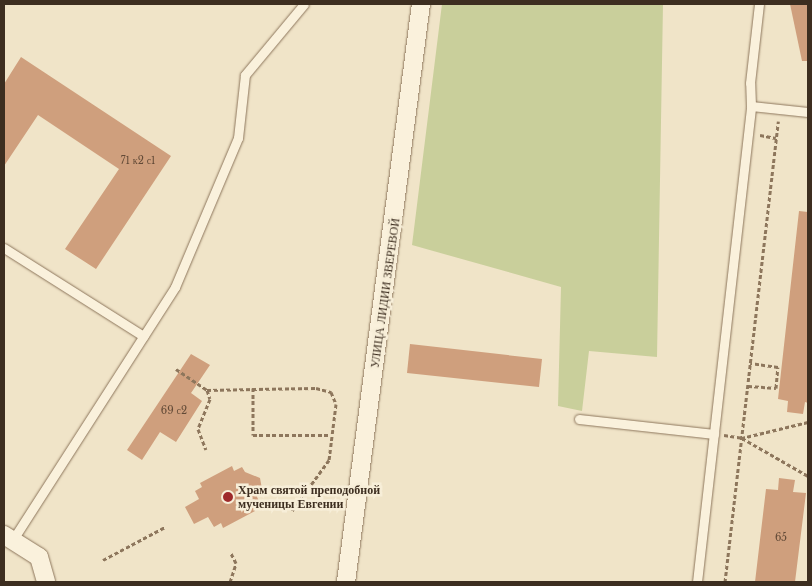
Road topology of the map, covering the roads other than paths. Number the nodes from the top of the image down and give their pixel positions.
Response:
1 (304, 4) edge
2 (421, 4) edge
3 (759, 4) edge
4 (751, 106) junction
5 (808, 112) edge
6 (4, 248) edge
7 (143, 336) junction
8 (579, 419) dead end
9 (718, 434) junction
10 (8, 538) edge
11 (46, 582) edge
12 (346, 582) edge
13 (697, 582) edge

1 - 7 lane
2 - 12 street, УЛИЦА ЛИДИИ ЗВЕРЕВОЙ
3 - 4 lane
4 - 5 lane
4 - 9 lane
6 - 7 lane
7 - 10 lane
8 - 9 lane
9 - 13 lane
10 - 11 street

